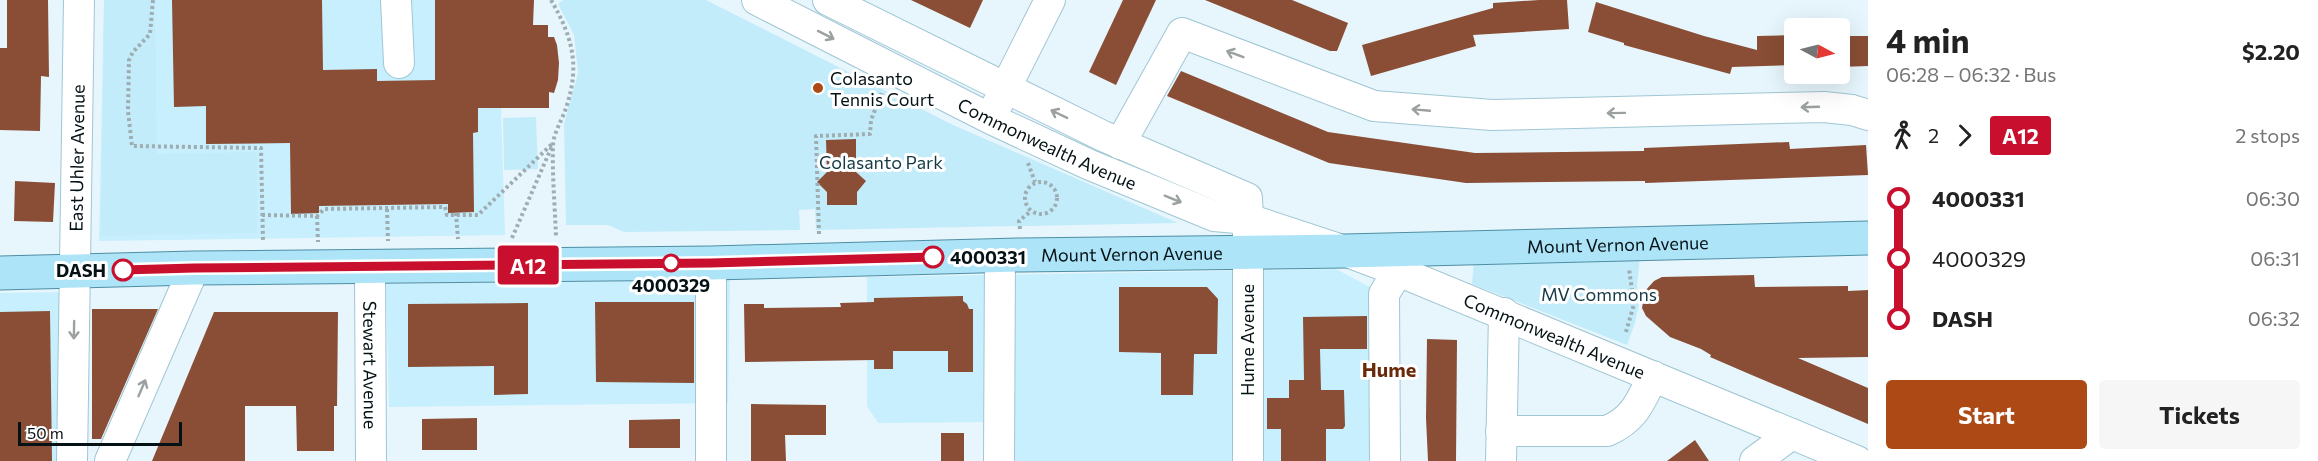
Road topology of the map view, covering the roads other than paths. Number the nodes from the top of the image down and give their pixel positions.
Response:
1 (79, 0) edge
2 (396, 0) edge
3 (828, 0) edge
4 (1050, 0) edge
5 (769, 3) edge
6 (399, 63) dead end
7 (1005, 88) junction
8 (1868, 115) edge
9 (991, 119) junction
10 (1112, 140) junction
11 (1090, 165) junction
12 (1248, 219) junction
13 (1868, 238) edge
14 (1010, 243) junction
15 (1345, 251) junction
16 (1247, 253) junction
17 (379, 254) junction
18 (711, 263) junction
19 (194, 268) junction
20 (1398, 271) junction
21 (75, 272) junction
22 (0, 273) edge
23 (1504, 313) junction
24 (1653, 376) junction
25 (1501, 431) junction
26 (1791, 434) junction
27 (72, 461) edge
28 (110, 461) edge
29 (371, 461) edge
30 (711, 461) edge
31 (999, 461) edge
32 (1248, 461) edge
33 (1385, 461) edge
34 (1501, 461) edge
35 (1755, 461) edge
36 (1857, 461) edge

1 - 21 street, East Uhler Avenue
2 - 6 street
3 - 7 street, Commonwealth Avenue
4 - 7 street
5 -> 9 street, Commonwealth Avenue
7 - 9 street
10 -> 7 street, Commonwealth Avenue
8 -> 10 street
9 - 11 street, Commonwealth Avenue
10 - 11 street
10 - 12 street, Commonwealth Avenue
11 -> 12 street, Commonwealth Avenue
12 - 15 street, Commonwealth Avenue
12 - 16 street, Hume Avenue
13 - 15 main road, Mount Vernon Avenue
14 - 16 main road, Mount Vernon Avenue
14 - 18 main road, Mount Vernon Avenue
14 - 31 street
15 - 16 main road, Mount Vernon Avenue
15 - 20 street, Commonwealth Avenue
16 - 32 street, Hume Avenue
17 - 18 main road, Mount Vernon Avenue
17 - 19 main road, Mount Vernon Avenue
17 - 29 street, Stewart Avenue
18 - 30 street
19 - 21 main road, Mount Vernon Avenue
28 -> 19 street
20 - 23 street, Commonwealth Avenue
20 - 33 street
21 - 22 main road, Mount Vernon Avenue
21 -> 27 street, East Uhler Avenue
23 - 24 street, Commonwealth Avenue
23 - 25 street
24 - 25 street
24 - 26 street, Commonwealth Avenue
25 - 34 street
26 - 35 street
26 - 36 street, Commonwealth Avenue

